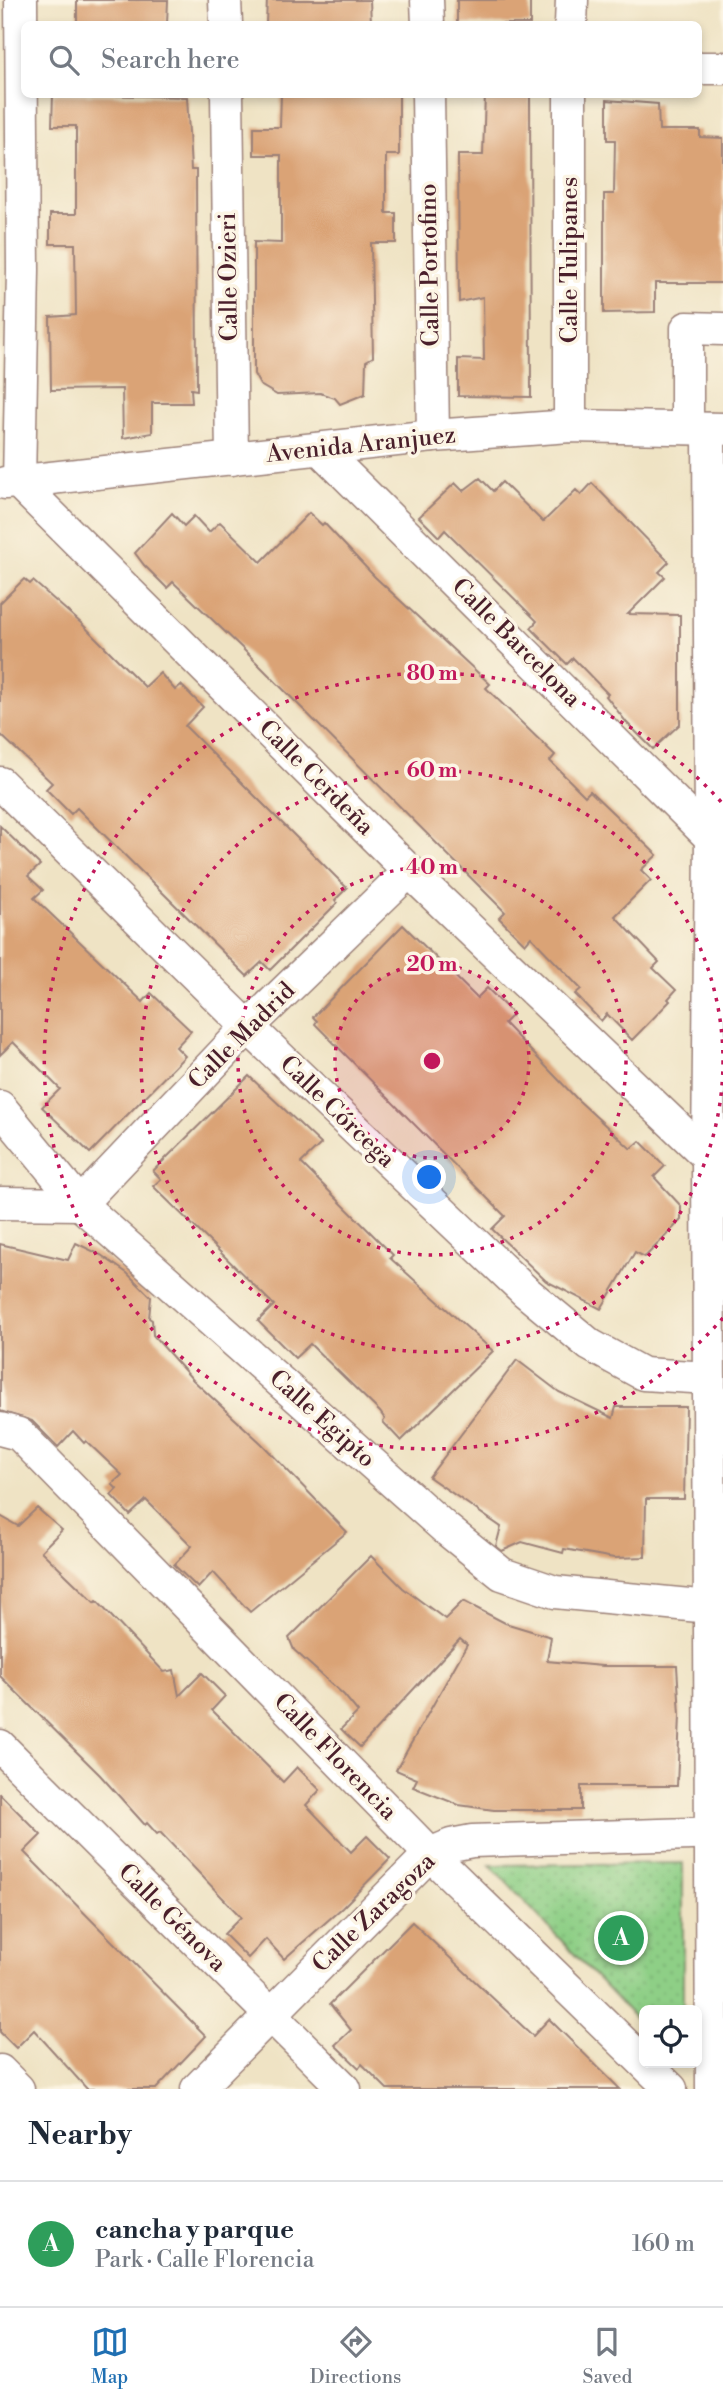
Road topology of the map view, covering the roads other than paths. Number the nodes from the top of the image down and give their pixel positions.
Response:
1 (21, 0) edge
2 (225, 0) edge
3 (427, 0) edge
4 (572, 0) edge
5 (226, 21) edge
6 (428, 21) edge
7 (571, 21) edge
8 (10, 67) edge
9 (702, 68) edge
10 (723, 68) edge
11 (227, 98) edge
12 (428, 98) edge
13 (570, 98) edge
14 (12, 270) edge
15 (723, 329) edge
16 (570, 426) junction
17 (706, 429) edge
18 (432, 436) junction
19 (320, 449) junction
20 (232, 458) junction
21 (10, 483) edge
22 (717, 773) edge
23 (0, 783) edge
24 (711, 838) junction
25 (409, 872) junction
26 (248, 1027) junction
27 (0, 1107) edge
28 (708, 1157) junction
29 (0, 1203) edge
30 (80, 1204) junction
31 (709, 1378) junction
32 (0, 1429) edge
33 (710, 1607) junction
34 (0, 1746) edge
35 (717, 1833) edge
36 (430, 1854) junction
37 (269, 2016) junction
38 (0, 2071) edge
39 (18, 2089) edge
40 (197, 2089) edge
41 (345, 2089) edge
42 (671, 2089) edge
43 (712, 2089) edge

1 - 8 street
2 - 5 street
3 - 6 street
4 - 7 street
8 - 14 street
9 - 10 street
11 - 20 street, Calle Ozieri
12 - 18 street, Calle Portofino
13 - 16 street, Calle Tulipanes
14 - 21 street
15 - 17 street
16 - 17 street, Avenida Aranjuez
16 - 18 street, Avenida Aranjuez
17 - 22 street
18 - 19 street, Avenida Aranjuez
19 - 20 street, Avenida Aranjuez
19 - 24 street, Calle Barcelona
20 - 21 street, Avenida Aranjuez
21 - 25 street, Calle Cerdeña
22 - 24 street
23 - 26 street, Calle Córcega
24 - 28 street
25 - 26 street, Calle Madrid
25 - 28 street, Calle Cerdeña
26 - 30 street, Calle Madrid
26 - 31 street, Calle Córcega
27 - 30 street, Calle Egipto
28 - 31 street
29 - 30 street
30 - 33 street, Calle Egipto
31 - 33 street
32 - 36 street, Calle Florencia
33 - 35 street
34 - 37 street, Calle Génova
35 - 36 street, Calle Zaragoza
35 - 43 street
36 - 37 street, Calle Zaragoza
36 - 42 street, Calle Florencia
37 - 40 street, Calle Zaragoza
37 - 41 street, Calle Génova
38 - 39 street

